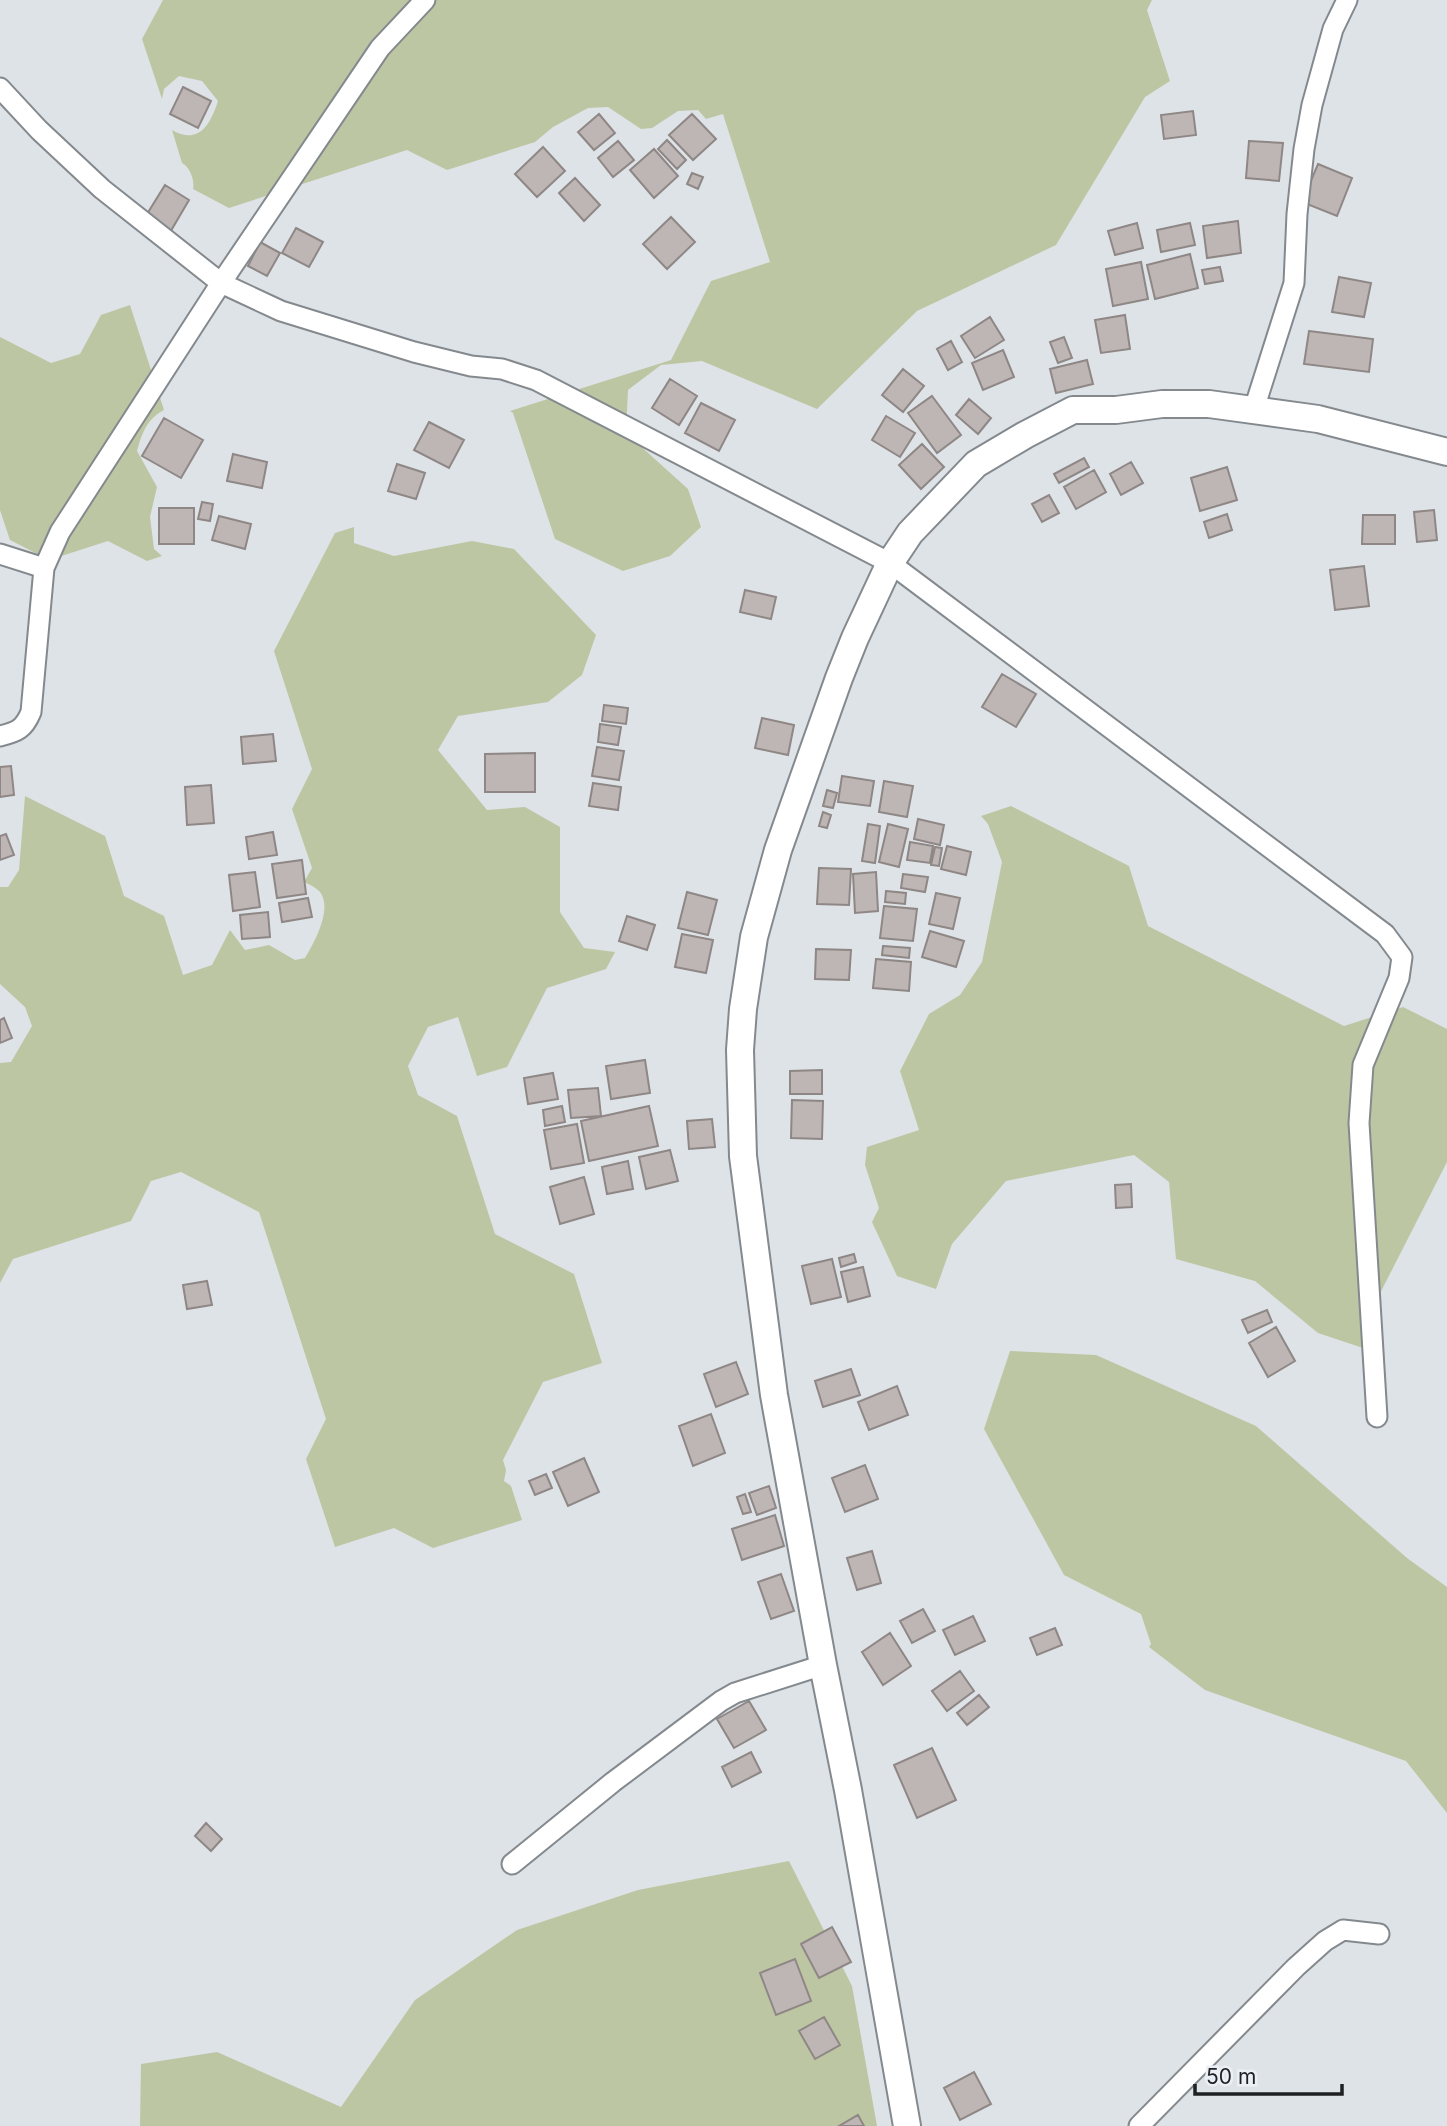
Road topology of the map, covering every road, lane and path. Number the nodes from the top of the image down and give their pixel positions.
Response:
1 (425, 0) edge
2 (1347, 0) edge
3 (0, 88) edge
4 (221, 284) junction
5 (1254, 410) junction
6 (1447, 452) edge
7 (0, 555) edge
8 (890, 563) junction
9 (44, 568) junction
10 (0, 736) edge
11 (1377, 1417) dead end
12 (823, 1665) junction
13 (512, 1864) dead end
14 (1379, 1934) dead end
15 (907, 2126) edge
16 (1139, 2126) edge

1 - 4 street
2 - 5 street
3 - 4 street
4 - 8 street
4 - 9 street
5 - 6 main road
5 - 8 main road
7 - 9 street
8 - 11 street
8 - 12 main road
9 - 10 street
12 - 13 street
12 - 15 main road
14 - 16 street

